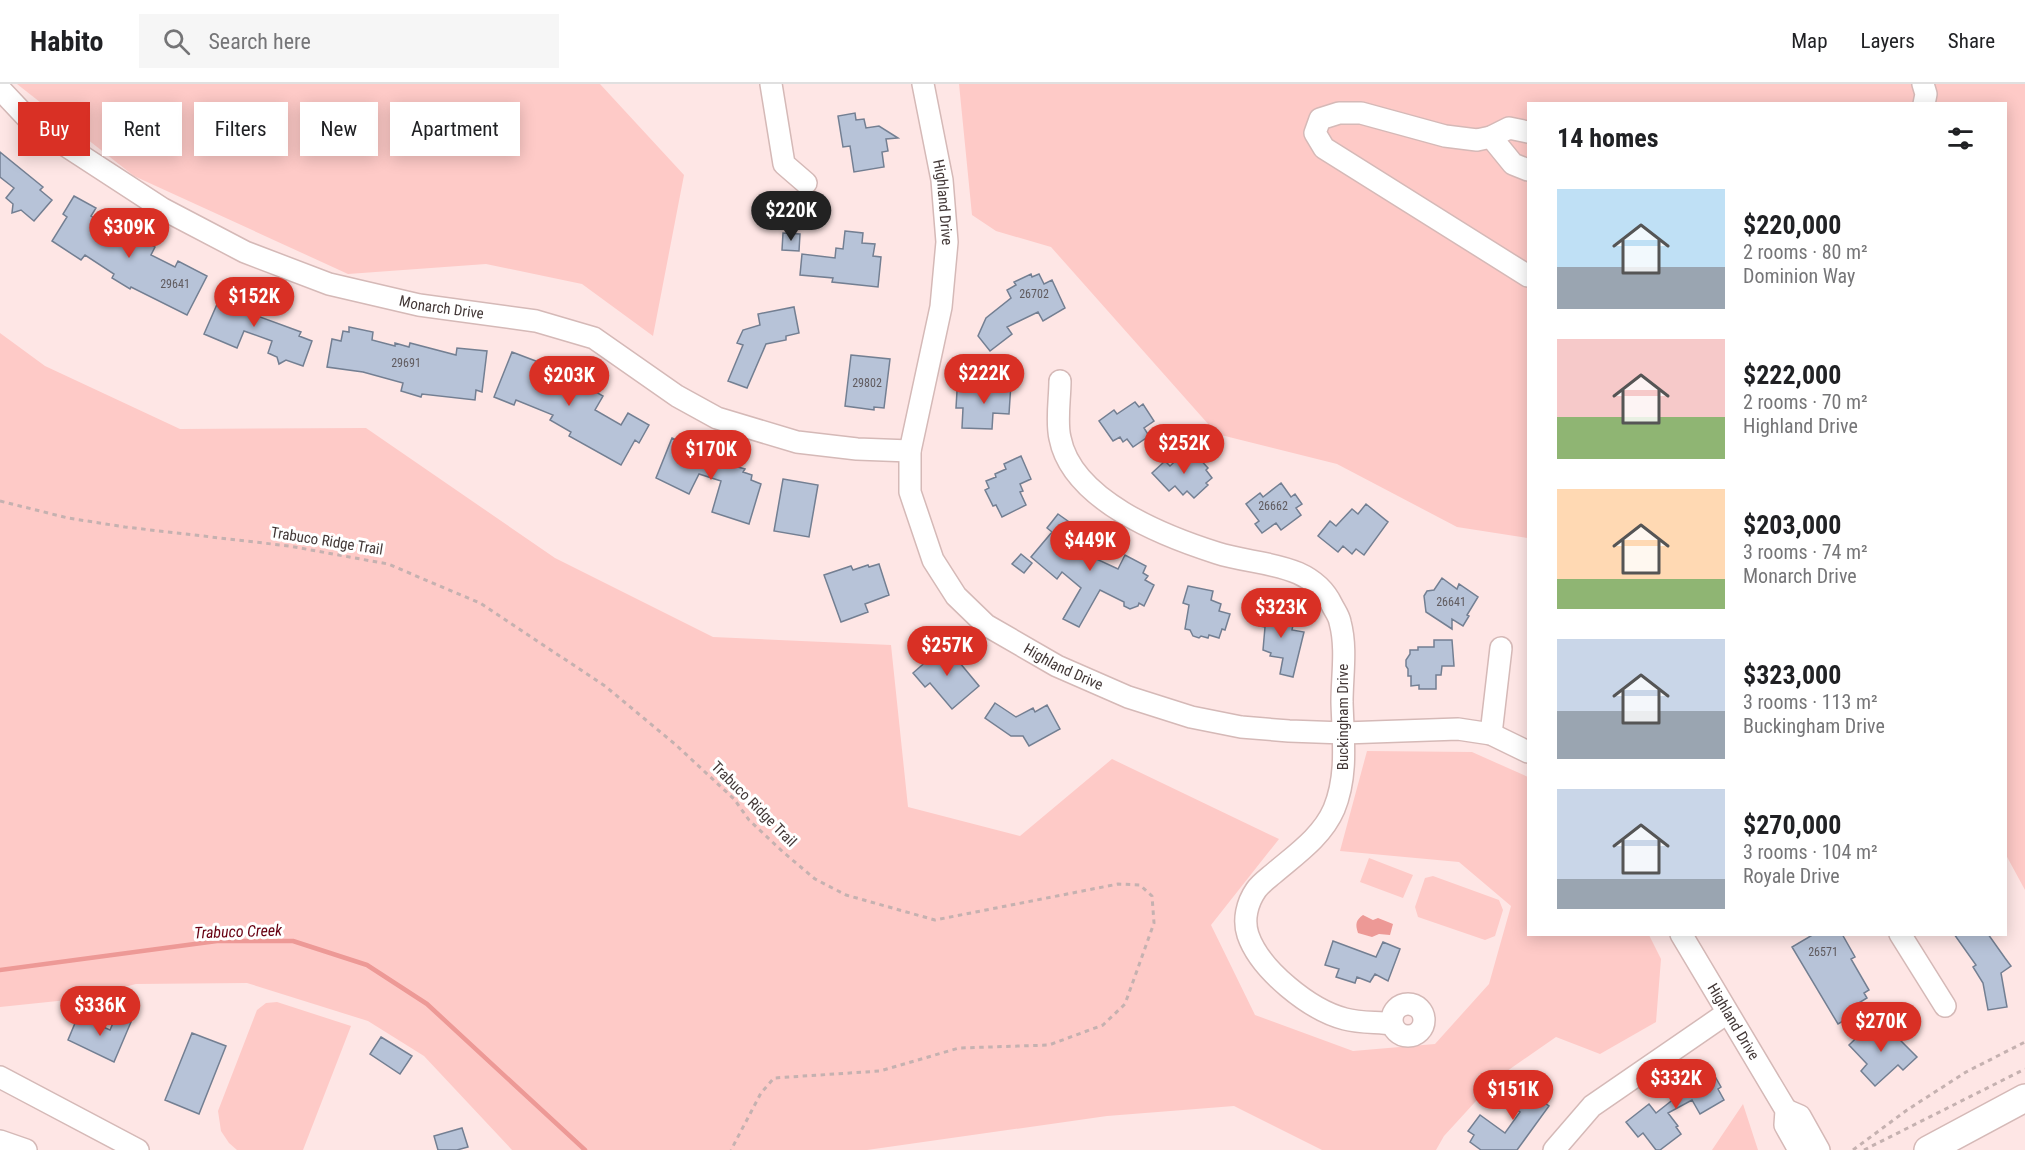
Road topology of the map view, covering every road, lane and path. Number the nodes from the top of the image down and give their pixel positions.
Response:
1 (771, 84) edge
2 (923, 84) edge
3 (1923, 84) edge
4 (0, 89) edge
5 (1924, 102) edge
6 (1527, 132) edge
7 (1491, 137) junction
8 (1527, 170) edge
9 (806, 183) dead end
10 (1527, 275) edge
11 (1060, 381) dead end
12 (910, 451) junction
13 (0, 501) edge
14 (1502, 648) dead end
15 (1344, 733) junction
16 (1491, 734) junction
17 (1527, 752) edge
18 (1682, 936) edge
19 (1901, 936) edge
20 (1945, 1006) dead end
21 (1727, 1013) junction
22 (1392, 1024) dead end
23 (2025, 1042) edge
24 (2025, 1069) edge
25 (0, 1077) edge
26 (2025, 1098) edge
27 (1786, 1110) junction
28 (0, 1141) edge
29 (105, 1141) edge
30 (26, 1150) edge
31 (138, 1150) edge
32 (731, 1150) edge
33 (1554, 1150) edge
34 (1799, 1150) edge
35 (1819, 1150) edge
36 (1853, 1150) edge
37 (1864, 1150) edge
38 (1928, 1150) edge

1 - 9 street
2 - 12 street, Highland Drive
3 - 5 street
4 - 12 street, Monarch Drive
6 - 7 street
7 - 8 street
7 - 10 street
11 - 15 street, Buckingham Drive
12 - 15 street, Highland Drive
13 - 32 path, Trabuco Ridge Trail
14 - 16 street
15 - 16 street, Highland Drive
15 - 22 street, Buckingham Drive
16 - 17 street, Highland Drive
18 - 21 street, Highland Drive
19 - 20 street
21 - 27 street, Highland Drive
21 - 33 street
23 - 36 path
24 - 37 path
25 - 29 street
26 - 38 main road
27 - 34 street, Highland Drive
27 - 35 street, Highland Drive
28 - 30 street
29 - 31 street

